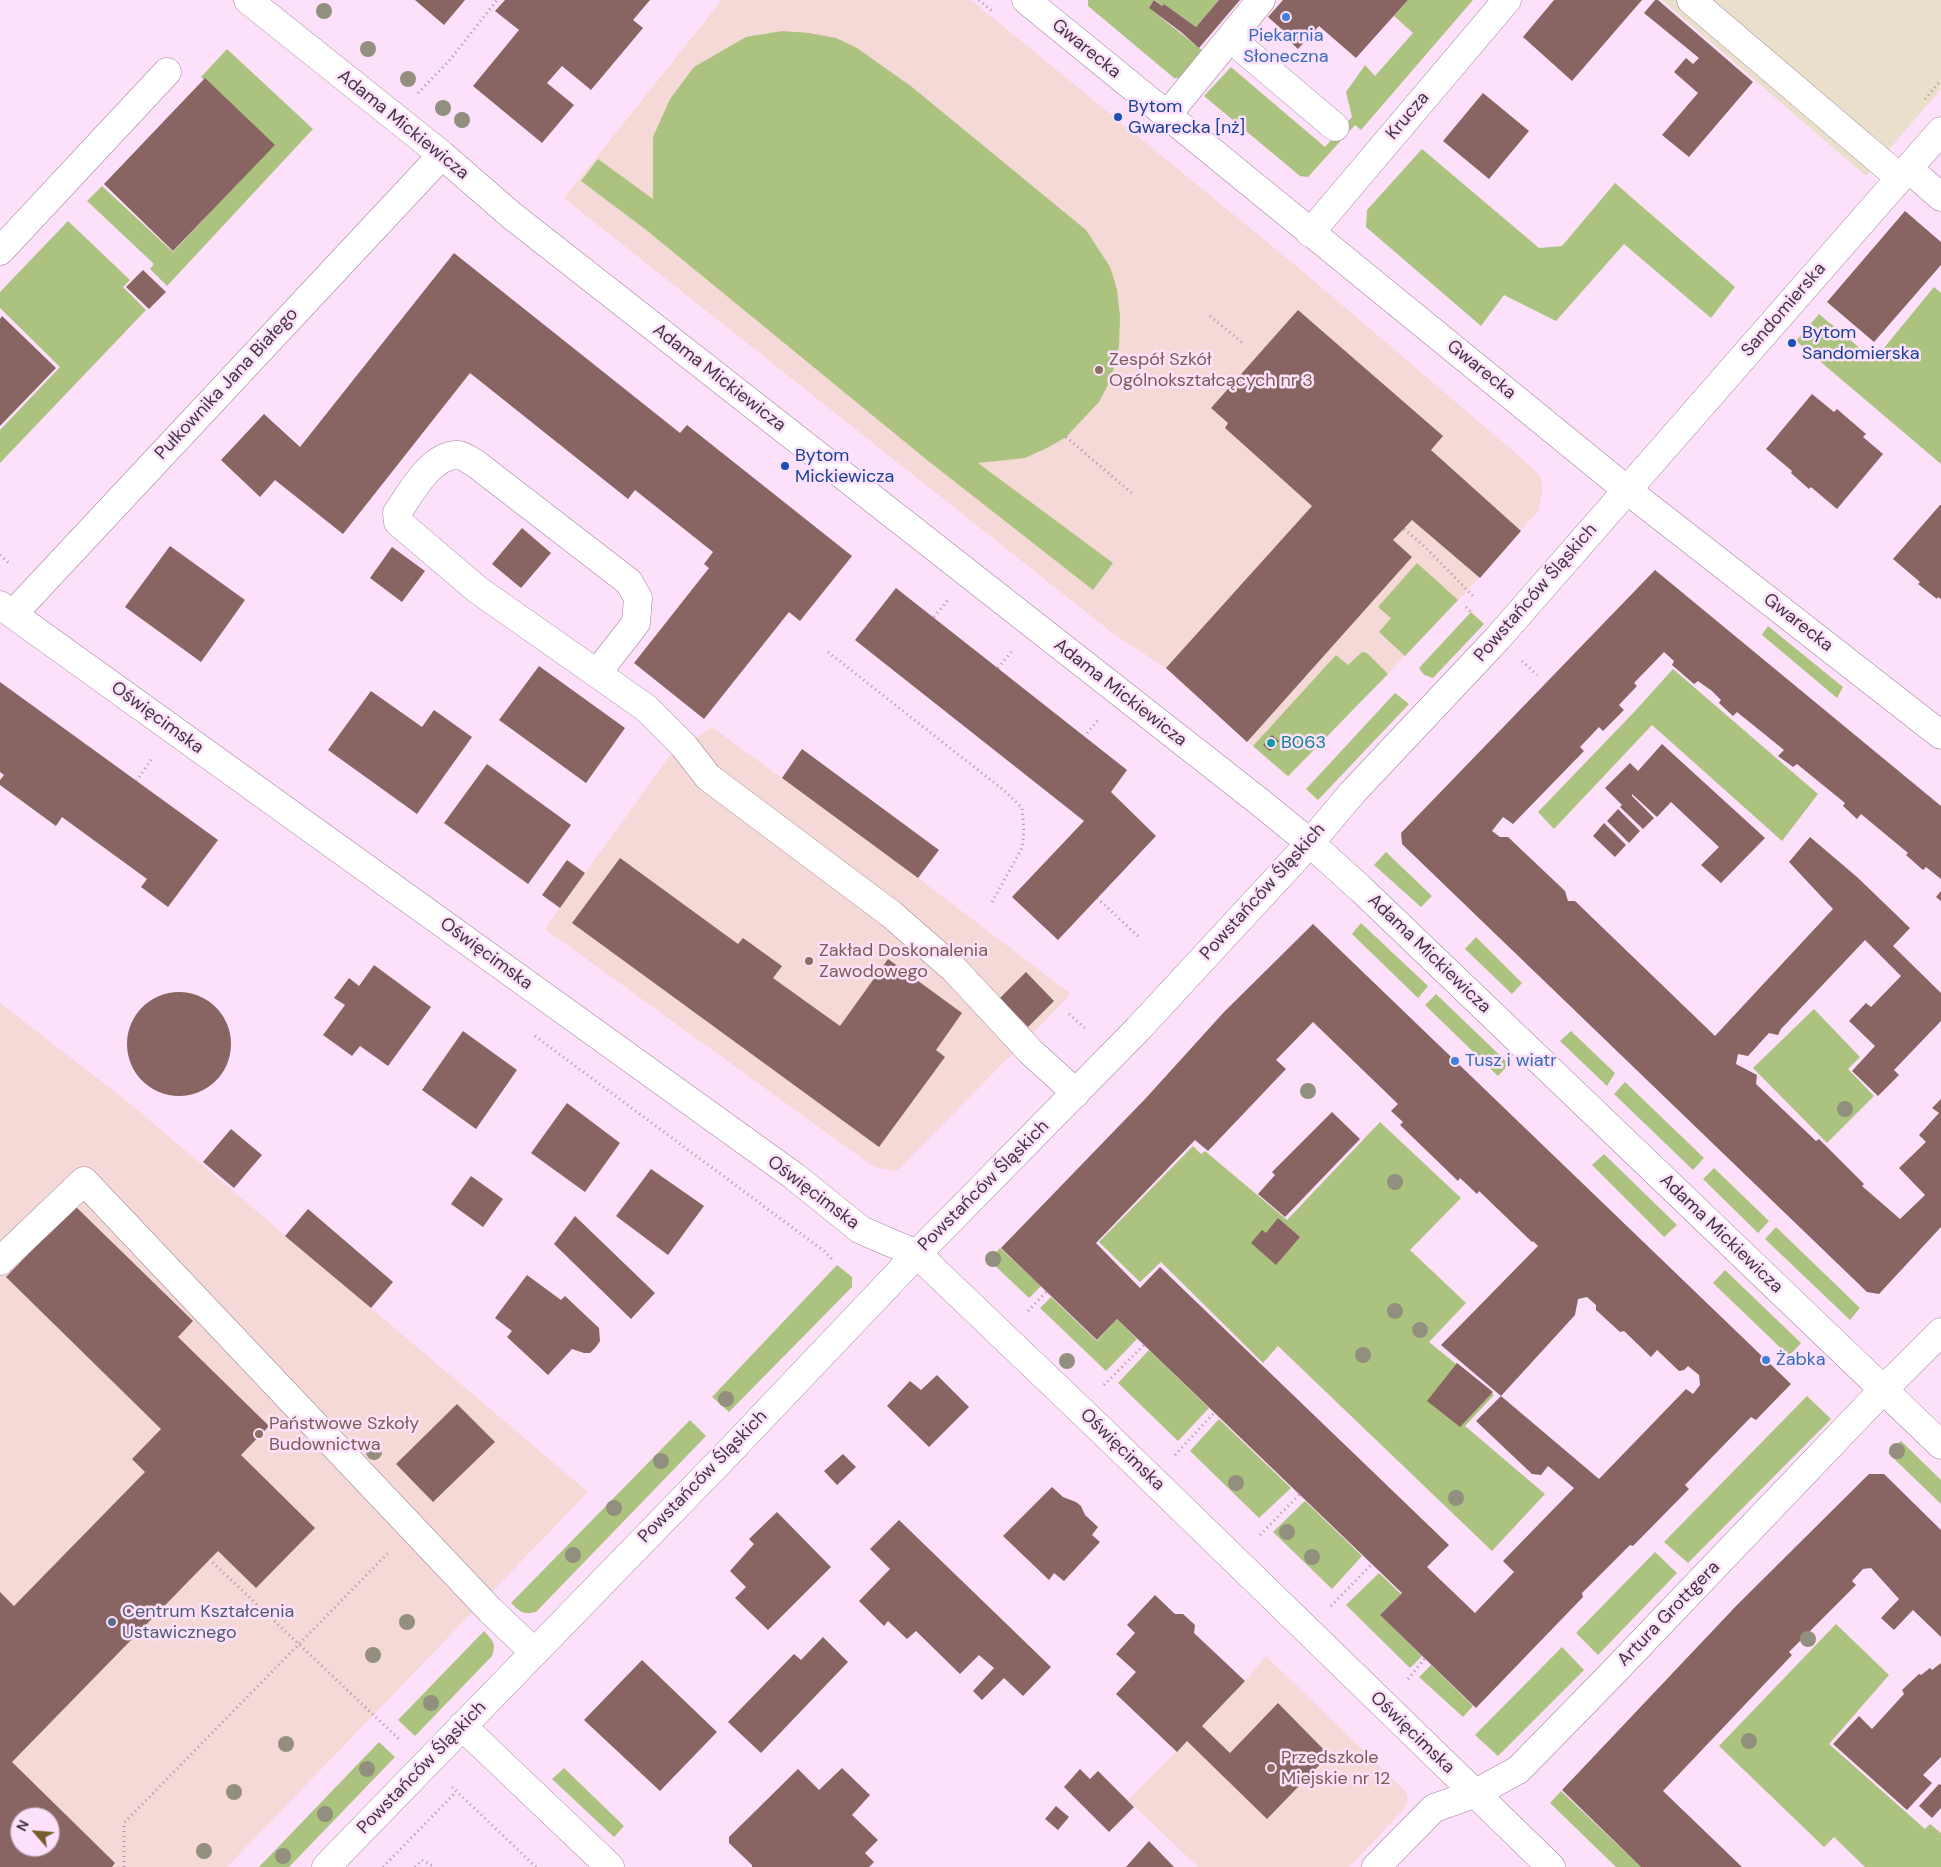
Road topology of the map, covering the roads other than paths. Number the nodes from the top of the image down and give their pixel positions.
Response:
1 (248, 0) edge
2 (1026, 0) edge
3 (1261, 0) edge
4 (1506, 0) edge
5 (1691, 0) edge
6 (1230, 38) junction
7 (167, 72) dead end
8 (1167, 115) junction
9 (1335, 127) dead end
10 (1941, 131) edge
11 (442, 155) junction
12 (1904, 173) junction
13 (1941, 197) edge
14 (1310, 233) junction
15 (2, 246) edge
16 (1627, 490) junction
17 (6, 609) edge
18 (597, 673) junction
19 (1941, 735) edge
20 (1310, 843) junction
21 (1076, 1092) junction
22 (917, 1254) junction
23 (0, 1262) edge
24 (1941, 1332) edge
25 (1883, 1390) junction
26 (1941, 1445) edge
27 (534, 1652) junction
28 (462, 1726) junction
29 (1474, 1794) junction
30 (326, 1867) edge
31 (610, 1867) edge
32 (1376, 1867) edge
33 (1551, 1867) edge

1 - 11 street, Adama Mickiewicza
2 - 8 street, Gwarecka
3 - 6 street
4 - 14 street, Krucza
5 - 12 street
6 - 8 street
6 - 9 street
7 - 15 street
8 - 14 street, Gwarecka
10 - 12 street, Sandomierska
11 - 17 street, Pułkownika Jana Białego
11 - 20 street, Adama Mickiewicza
12 - 13 street
12 - 16 street, Sandomierska
14 - 16 street, Gwarecka
16 - 19 street, Gwarecka
16 - 20 street, Powstańców Śląskich
17 - 22 street, Oświęcimska
18 - 18 street
18 - 21 street
20 - 21 street, Powstańców Śląskich
20 - 25 street, Adama Mickiewicza
21 - 22 street, Powstańców Śląskich
22 - 27 street, Powstańców Śląskich
22 - 29 street, Oświęcimska
23 - 27 street
24 - 25 street, Artura Grottgera
25 - 26 street, Adama Mickiewicza
25 - 29 street, Artura Grottgera
27 - 28 street, Powstańców Śląskich
28 - 30 street, Powstańców Śląskich
28 - 31 street
29 - 32 street, Artura Grottgera
29 - 33 street, Oświęcimska

